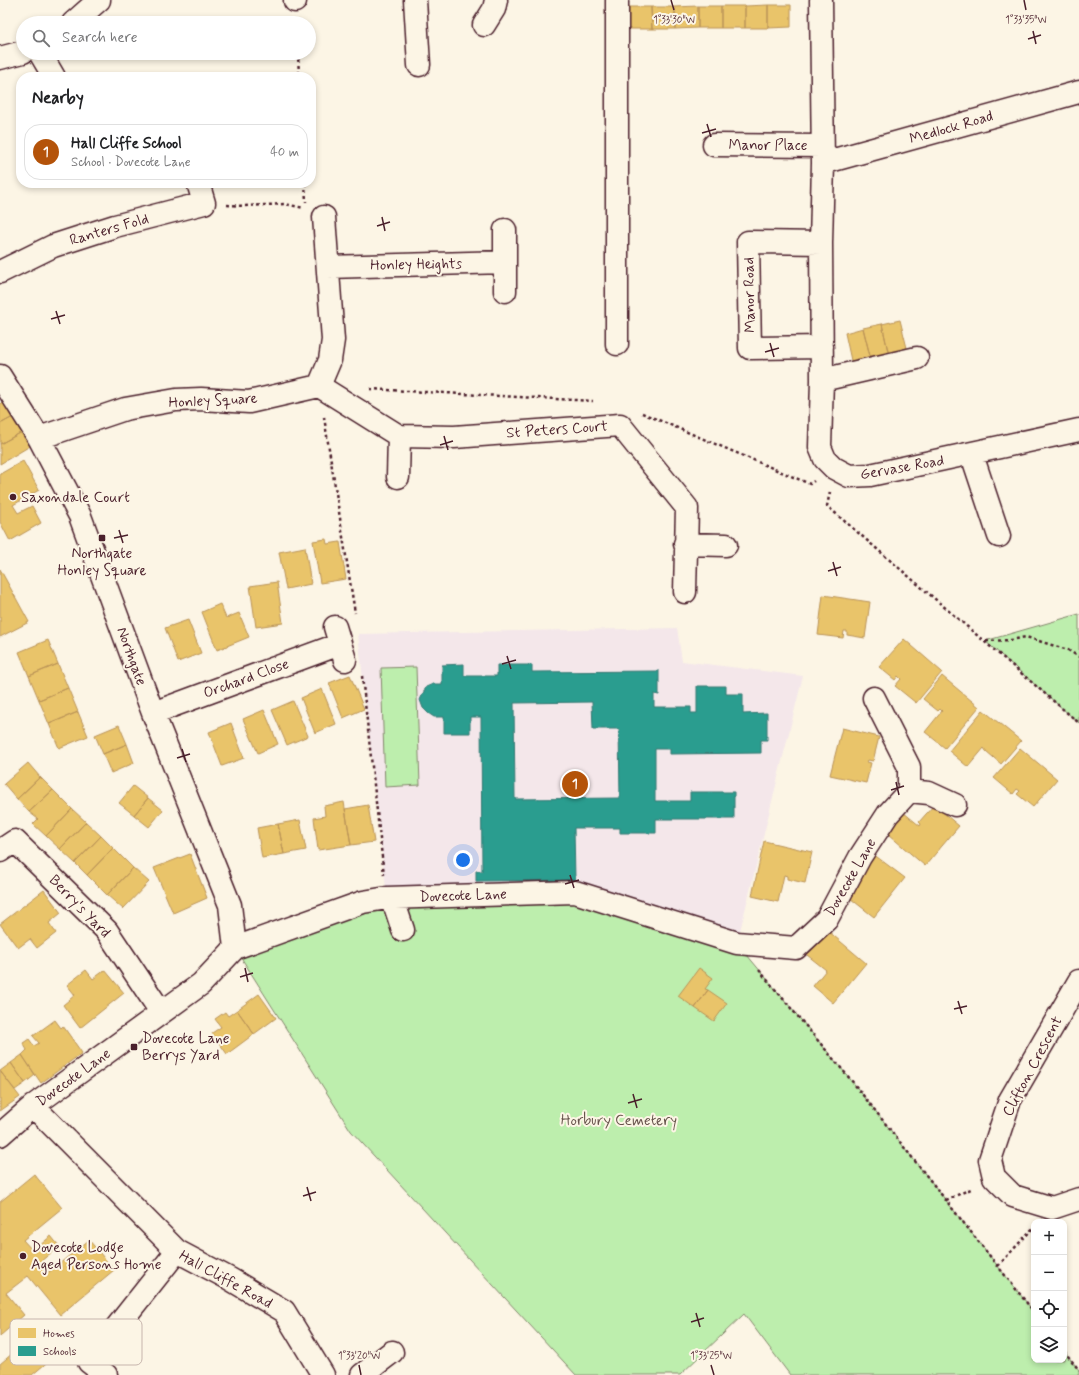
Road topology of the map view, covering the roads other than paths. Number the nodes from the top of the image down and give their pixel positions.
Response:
1 (99, 0) edge
2 (415, 0) edge
3 (496, 0) edge
4 (617, 0) edge
5 (821, 0) edge
6 (81, 16) edge
7 (484, 25) dead end
8 (16, 54) edge
9 (0, 58) edge
10 (44, 60) edge
11 (419, 65) dead end
12 (51, 72) edge
13 (1079, 92) edge
14 (714, 145) dead end
15 (823, 154) junction
16 (202, 194) road end
17 (324, 217) dead end
18 (505, 230) dead end
19 (821, 243) junction
20 (505, 262) junction
21 (328, 267) junction
22 (0, 272) edge
23 (505, 291) dead end
24 (617, 344) dead end
25 (822, 347) junction
26 (918, 358) dead end
27 (0, 376) edge
28 (822, 380) junction
29 (319, 386) junction
30 (1079, 430) edge
31 (399, 436) junction
32 (39, 438) junction
33 (972, 455) junction
34 (398, 477) dead end
35 (999, 536) dead end
36 (685, 544) junction
37 (726, 545) dead end
38 (685, 592) dead end
39 (340, 643) dead end
40 (874, 698) dead end
41 (153, 712) junction
42 (909, 791) junction
43 (955, 805) dead end
44 (0, 851) edge
45 (387, 898) junction
46 (403, 930) dead end
47 (235, 948) junction
48 (1079, 981) edge
49 (161, 1012) junction
50 (33, 1106) junction
51 (0, 1135) edge
52 (1079, 1199) edge
53 (177, 1251) junction
54 (123, 1319) edge
55 (392, 1352) dead end
56 (93, 1365) edge
57 (106, 1375) edge
58 (323, 1375) edge
59 (362, 1375) edge

1 - 6 street
2 - 11 street
3 - 7 street
4 - 24 street
5 - 15 street
8 - 9 street
10 - 12 street
13 - 15 street, Medlock Road
14 - 15 street, Manor Place
15 - 19 street
16 - 22 street, Ranters Fold
17 - 21 street
18 - 20 street
19 - 25 street
19 - 25 street, Manor Road
20 - 21 street, Honley Heights
20 - 23 street
21 - 29 street
25 - 28 street
26 - 28 street
27 - 32 street, Northgate
28 - 33 street, Gervase Road
29 - 31 street
29 - 32 street, Honley Square
30 - 33 street, Gervase Road
31 - 34 street
31 - 36 street, St Peters Court
32 - 41 street, Northgate
33 - 35 street
36 - 37 street
36 - 38 street, St Peters Court
39 - 41 street, Orchard Close
40 - 42 street
41 - 47 street, Northgate
42 - 43 street
42 - 45 street, Dovecote Lane
44 - 49 street, Berry's Yard
45 - 46 street
45 - 47 street, Dovecote Lane
47 - 49 street, Dovecote Lane
48 - 52 street, Clifton Crescent
49 - 50 street, Dovecote Lane
50 - 51 street, Dovecote Lane
50 - 53 street, Hall Cliffe Road
53 - 54 street
53 - 58 street, Hall Cliffe Road
55 - 59 street
56 - 57 street

